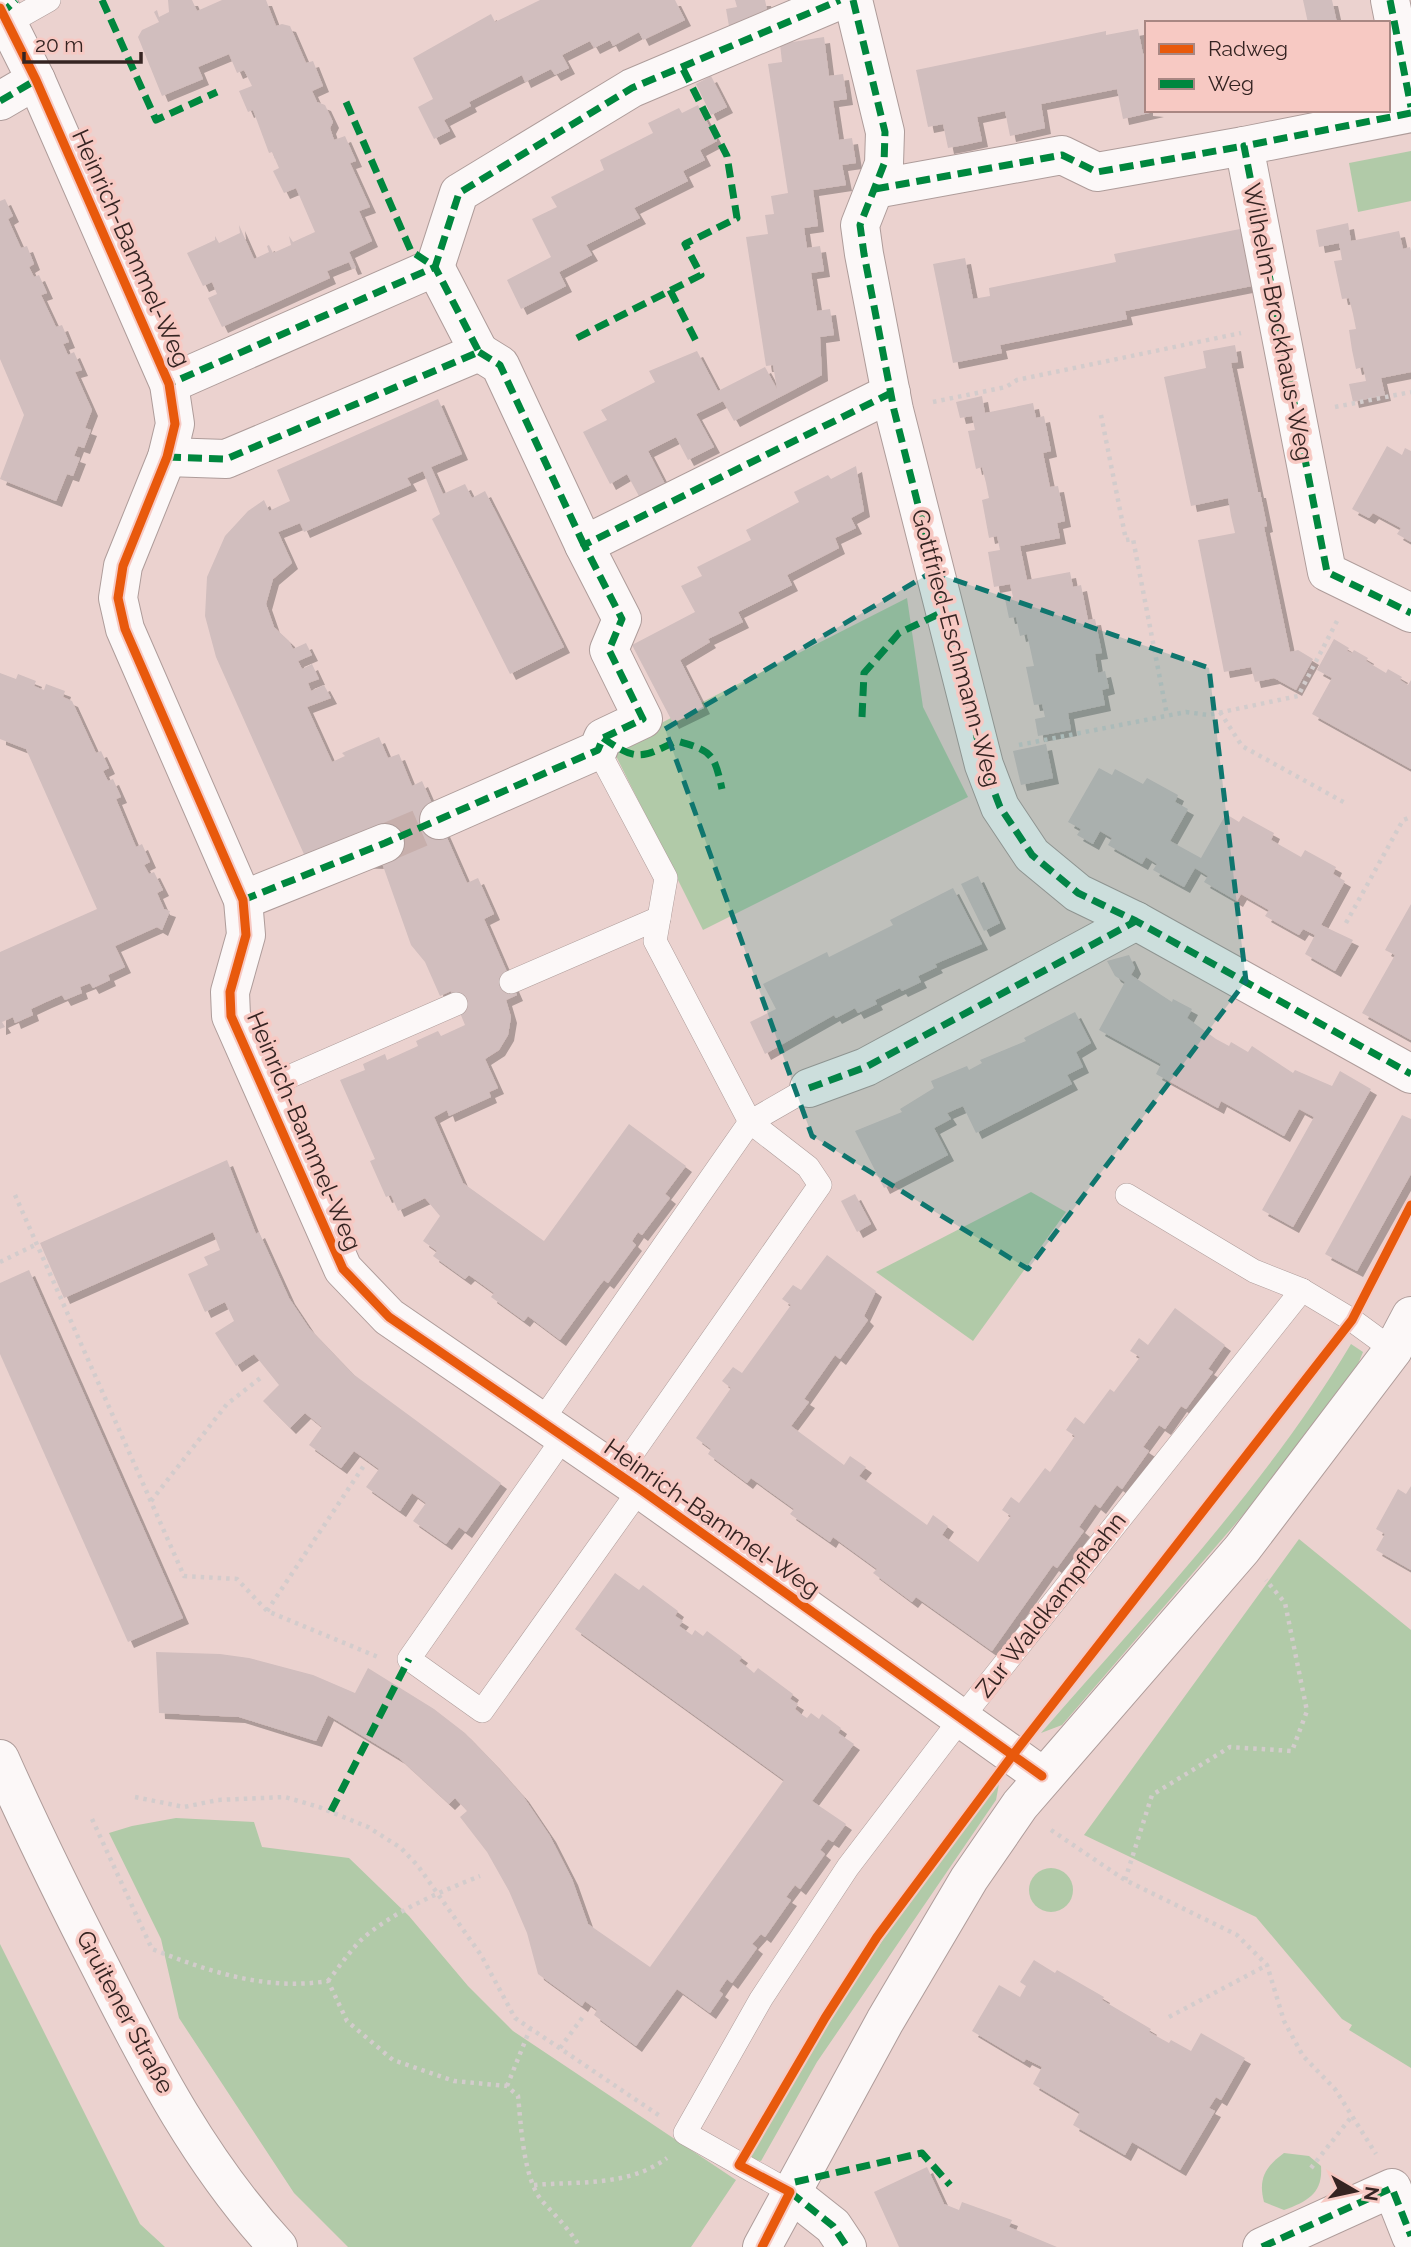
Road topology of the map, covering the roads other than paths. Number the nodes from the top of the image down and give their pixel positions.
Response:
1 (48, 0) edge
2 (840, 0) edge
3 (853, 0) edge
4 (1390, 0) edge
5 (5, 15) edge
6 (36, 80) junction
7 (0, 102) edge
8 (1411, 107) edge
9 (1411, 114) edge
10 (1244, 146) junction
11 (875, 189) junction
12 (435, 267) junction
13 (479, 352) junction
14 (169, 384) junction
15 (892, 402) junction
16 (167, 457) junction
17 (584, 545) junction
18 (1411, 613) edge
19 (598, 750) junction
20 (439, 820) tunnel mouth
21 (385, 843) tunnel mouth
22 (243, 900) junction
23 (659, 918) junction
24 (1136, 921) junction
25 (511, 982) dead end
26 (456, 1004) dead end
27 (1411, 1074) edge
28 (809, 1088) joint
29 (261, 1089) junction
30 (750, 1122) junction
31 (1127, 1195) dead end
32 (1302, 1290) junction
33 (1411, 1316) edge
34 (1393, 1350) junction
35 (552, 1429) junction
36 (629, 1481) junction
37 (960, 1720) junction
38 (0, 1759) edge
39 (1031, 1791) junction
40 (790, 2192) junction
41 (1411, 2236) edge
42 (278, 2247) edge
43 (762, 2247) edge
44 (846, 2247) edge
45 (1262, 2247) edge

1 - 5 lane
2 - 12 street
3 - 11 street, Gottfried-Eschmann-Weg
4 - 8 street
5 - 6 street, Heinrich-Bammel-Weg
6 - 7 street
6 - 14 street, Heinrich-Bammel-Weg
9 - 10 street
10 - 11 street
10 - 18 street, Wilhelm-Brockhaus-Weg
11 - 15 street, Gottfried-Eschmann-Weg
12 - 13 street
12 - 14 street, Heinrich-Bammel-Weg
13 - 16 street
13 - 17 street
14 - 16 street, Heinrich-Bammel-Weg
15 - 17 street
15 - 24 street, Gottfried-Eschmann-Weg
16 - 22 street, Heinrich-Bammel-Weg
17 - 19 street
19 - 20 street
19 - 23 lane
21 - 22 street
22 - 29 street, Heinrich-Bammel-Weg
23 - 25 lane
23 - 30 lane
24 - 27 street, Gottfried-Eschmann-Weg
24 - 28 street
26 - 29 lane
28 - 30 lane
29 - 35 street, Heinrich-Bammel-Weg
30 - 35 lane
30 - 36 lane
31 - 32 lane
32 - 34 lane
32 - 37 lane, Zur Waldkampfbahn
33 - 34 street
34 - 39 street
35 - 36 street, Heinrich-Bammel-Weg
35 - 36 lane
36 - 37 street, Heinrich-Bammel-Weg
37 - 39 street, Heinrich-Bammel-Weg
37 - 40 lane, Zur Waldkampfbahn
38 - 42 street, Gruitener Straße
39 - 40 street
40 - 43 street
40 - 44 street
41 - 45 street

